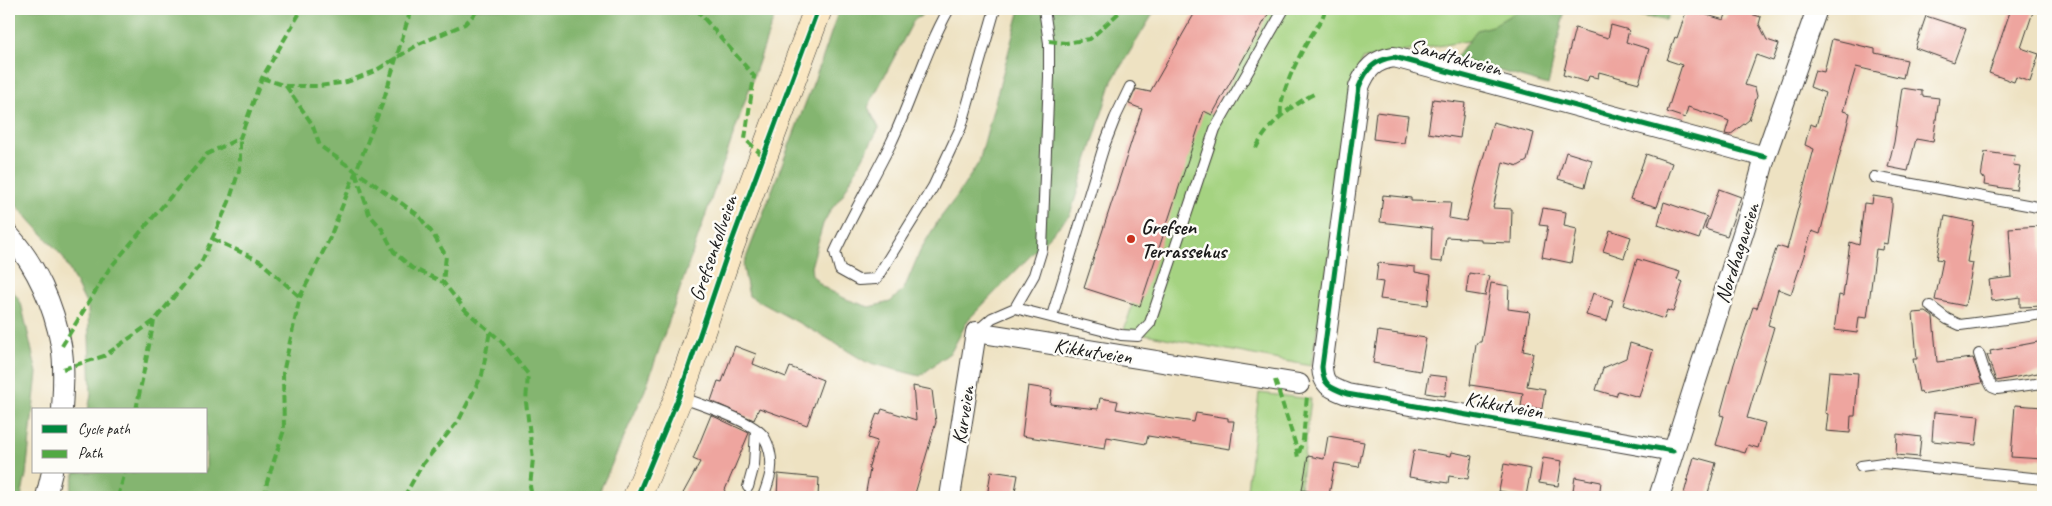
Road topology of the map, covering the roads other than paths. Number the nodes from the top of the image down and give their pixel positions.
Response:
1 (818, 9) edge
2 (949, 9) edge
3 (995, 9) edge
4 (1044, 9) edge
5 (1284, 9) edge
6 (1817, 9) edge
7 (1130, 87) dead end
8 (1765, 157) junction
9 (1874, 177) dead end
10 (2043, 208) edge
11 (9, 235) edge
12 (1930, 306) dead end
13 (1015, 308) junction
14 (2043, 314) edge
15 (1052, 316) junction
16 (976, 332) junction
17 (1980, 354) dead end
18 (2043, 383) edge
19 (1299, 384) dead end
20 (1330, 388) joint
21 (679, 396) junction
22 (62, 408) edge
23 (756, 430) junction
24 (1673, 451) junction
25 (1861, 466) dead end
26 (52, 474) edge
27 (2043, 480) edge
28 (748, 486) dead end
29 (46, 497) edge
30 (638, 497) edge
31 (763, 497) edge
32 (950, 497) edge
33 (1659, 497) edge

1 - 21 street, Grefsenkollveien
2 - 3 lane
4 - 13 lane
5 - 15 lane
6 - 8 street, Nordhagaveien
7 - 15 lane
8 - 20 street, Sandtakveien
8 - 24 street, Nordhagaveien
9 - 10 lane
11 - 22 street
12 - 14 lane
13 - 15 lane
13 - 16 lane
16 - 19 street, Kikkutveien
16 - 32 street, Kurveien
17 - 18 lane
20 - 24 street, Kikkutveien
21 - 23 lane
21 - 30 street, Grefsenkollveien
23 - 28 lane
23 - 31 lane
24 - 33 street, Nordhagaveien
25 - 27 lane
26 - 29 street

